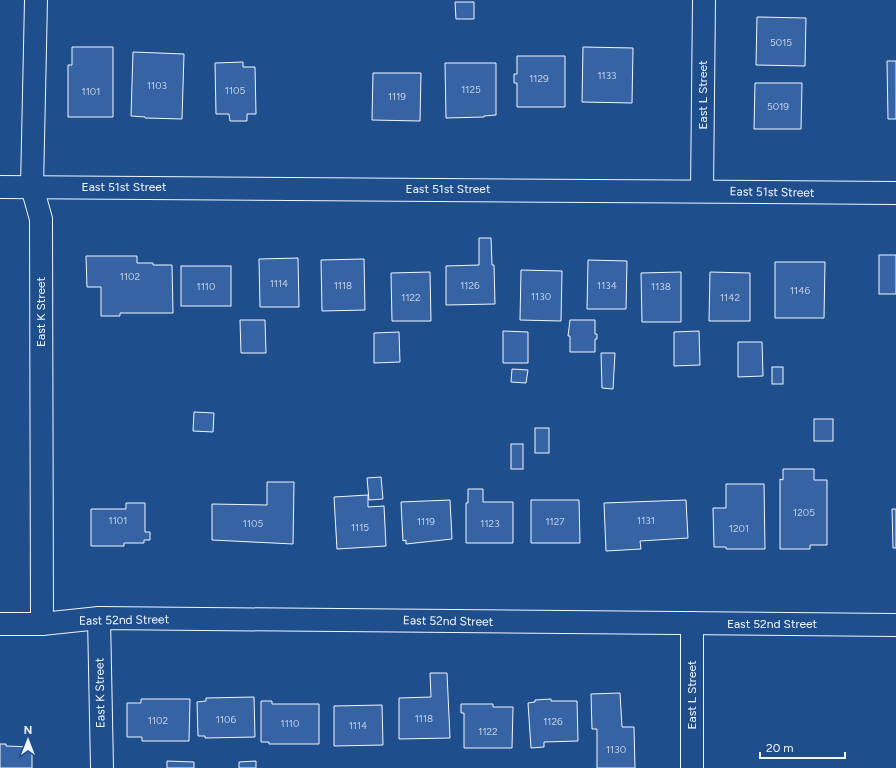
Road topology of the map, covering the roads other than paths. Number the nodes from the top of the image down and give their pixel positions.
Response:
1 (36, 0) edge
2 (704, 0) edge
3 (0, 187) edge
4 (32, 187) junction
5 (702, 191) junction
6 (896, 193) edge
7 (99, 618) junction
8 (692, 623) junction
9 (0, 624) edge
10 (42, 624) junction
11 (896, 625) edge
12 (102, 768) edge
13 (692, 768) edge

1 - 4 street, East K Street
2 - 5 street, East L Street
3 - 4 street, East 51st Street
4 - 5 street, East 51st Street
4 - 10 street, East K Street
5 - 6 street, East 51st Street
7 - 8 street, East 52nd Street
7 - 10 street, East 52nd Street
7 - 12 street, East K Street
8 - 11 street, East 52nd Street
8 - 13 street, East L Street
9 - 10 street, East 52nd Street

